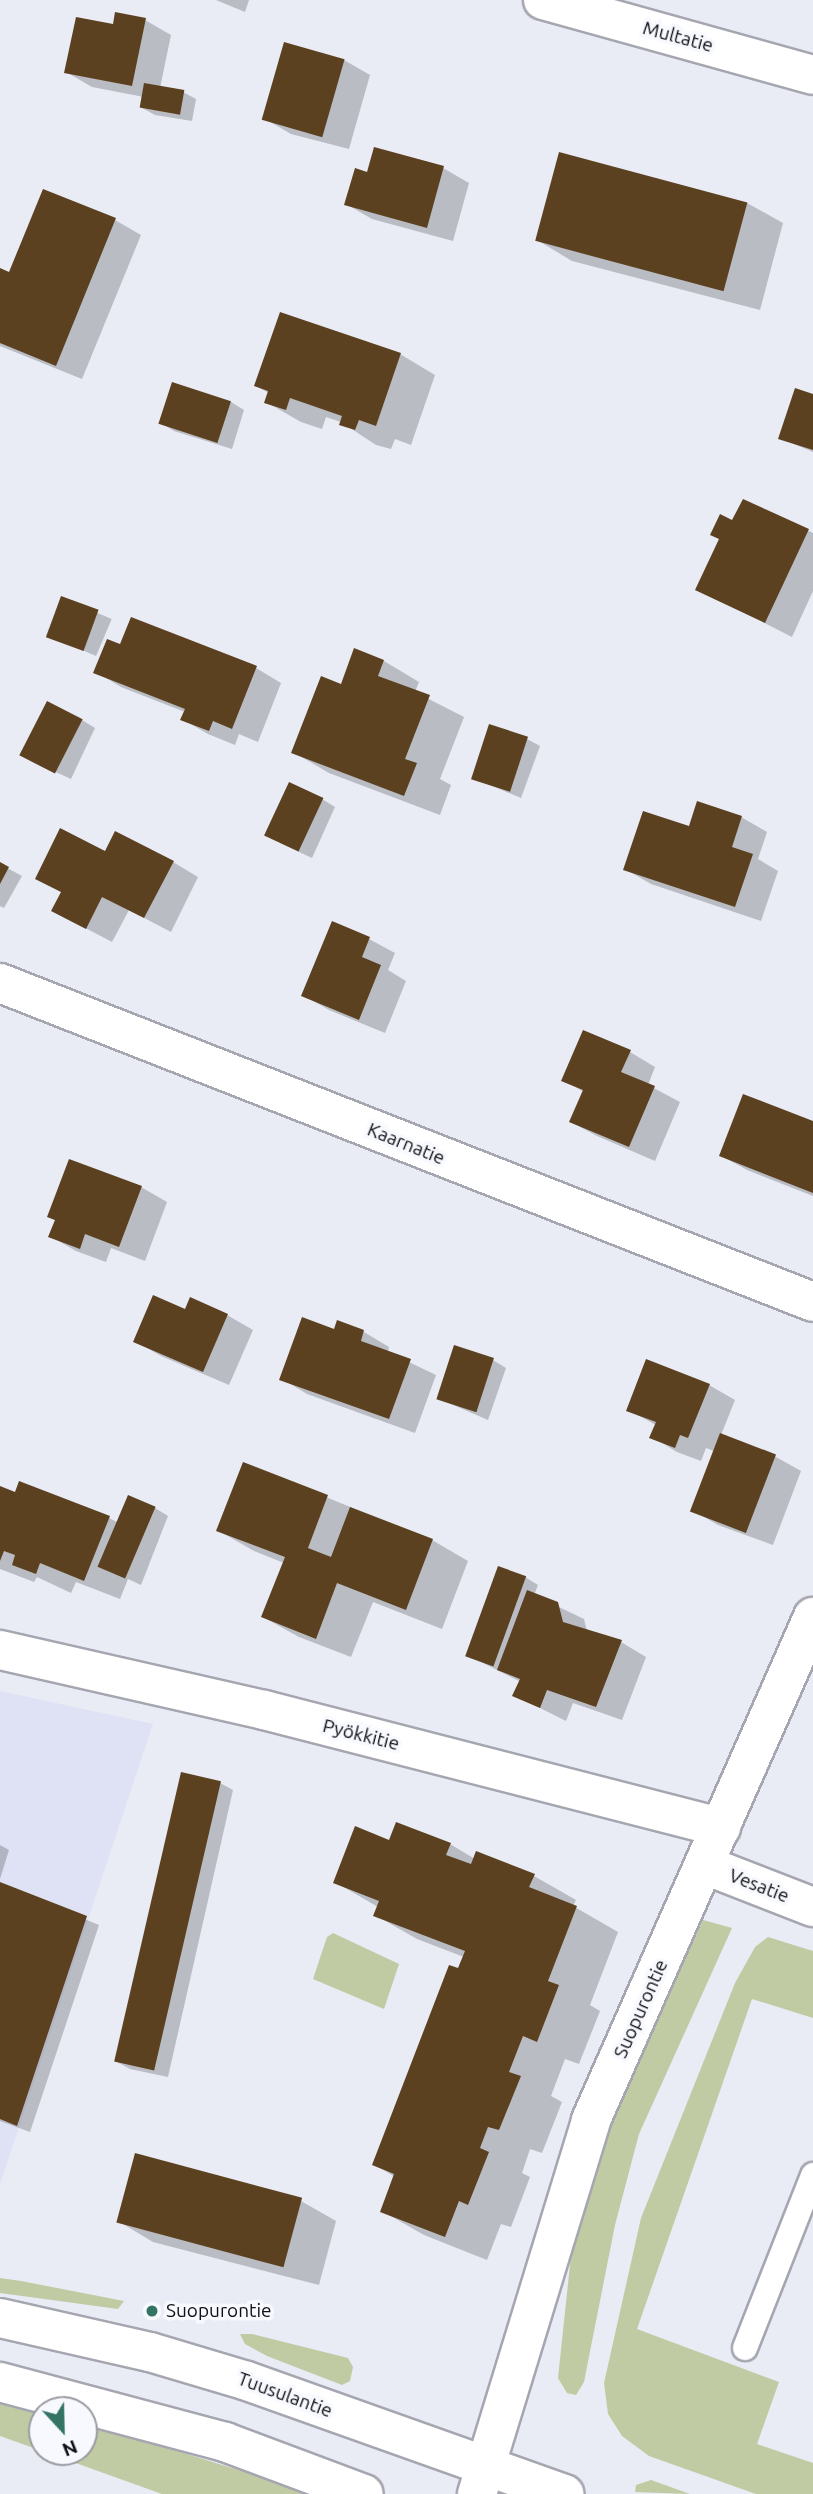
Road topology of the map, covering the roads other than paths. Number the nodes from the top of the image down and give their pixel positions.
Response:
1 (542, 0) edge
2 (813, 75) edge
3 (0, 983) edge
4 (813, 1302) edge
5 (813, 1617) edge
6 (0, 1650) edge
7 (721, 1827) junction
8 (705, 1865) junction
9 (813, 1907) edge
10 (813, 2175) edge
11 (0, 2318) edge
12 (745, 2348) dead end
13 (0, 2382) edge
14 (480, 2481) edge
15 (364, 2494) edge
16 (564, 2494) edge

1 - 2 street, Multatie
3 - 4 street, Kaarnatie
5 - 7 street, Suopurontie
6 - 7 street, Pyökkitie
7 - 8 street, Suopurontie
8 - 9 street, Vesatie
8 - 14 street, Suopurontie
10 - 12 lane
11 - 14 street, Tuusulantie
13 - 15 street
14 - 16 street, Tuusulantie

